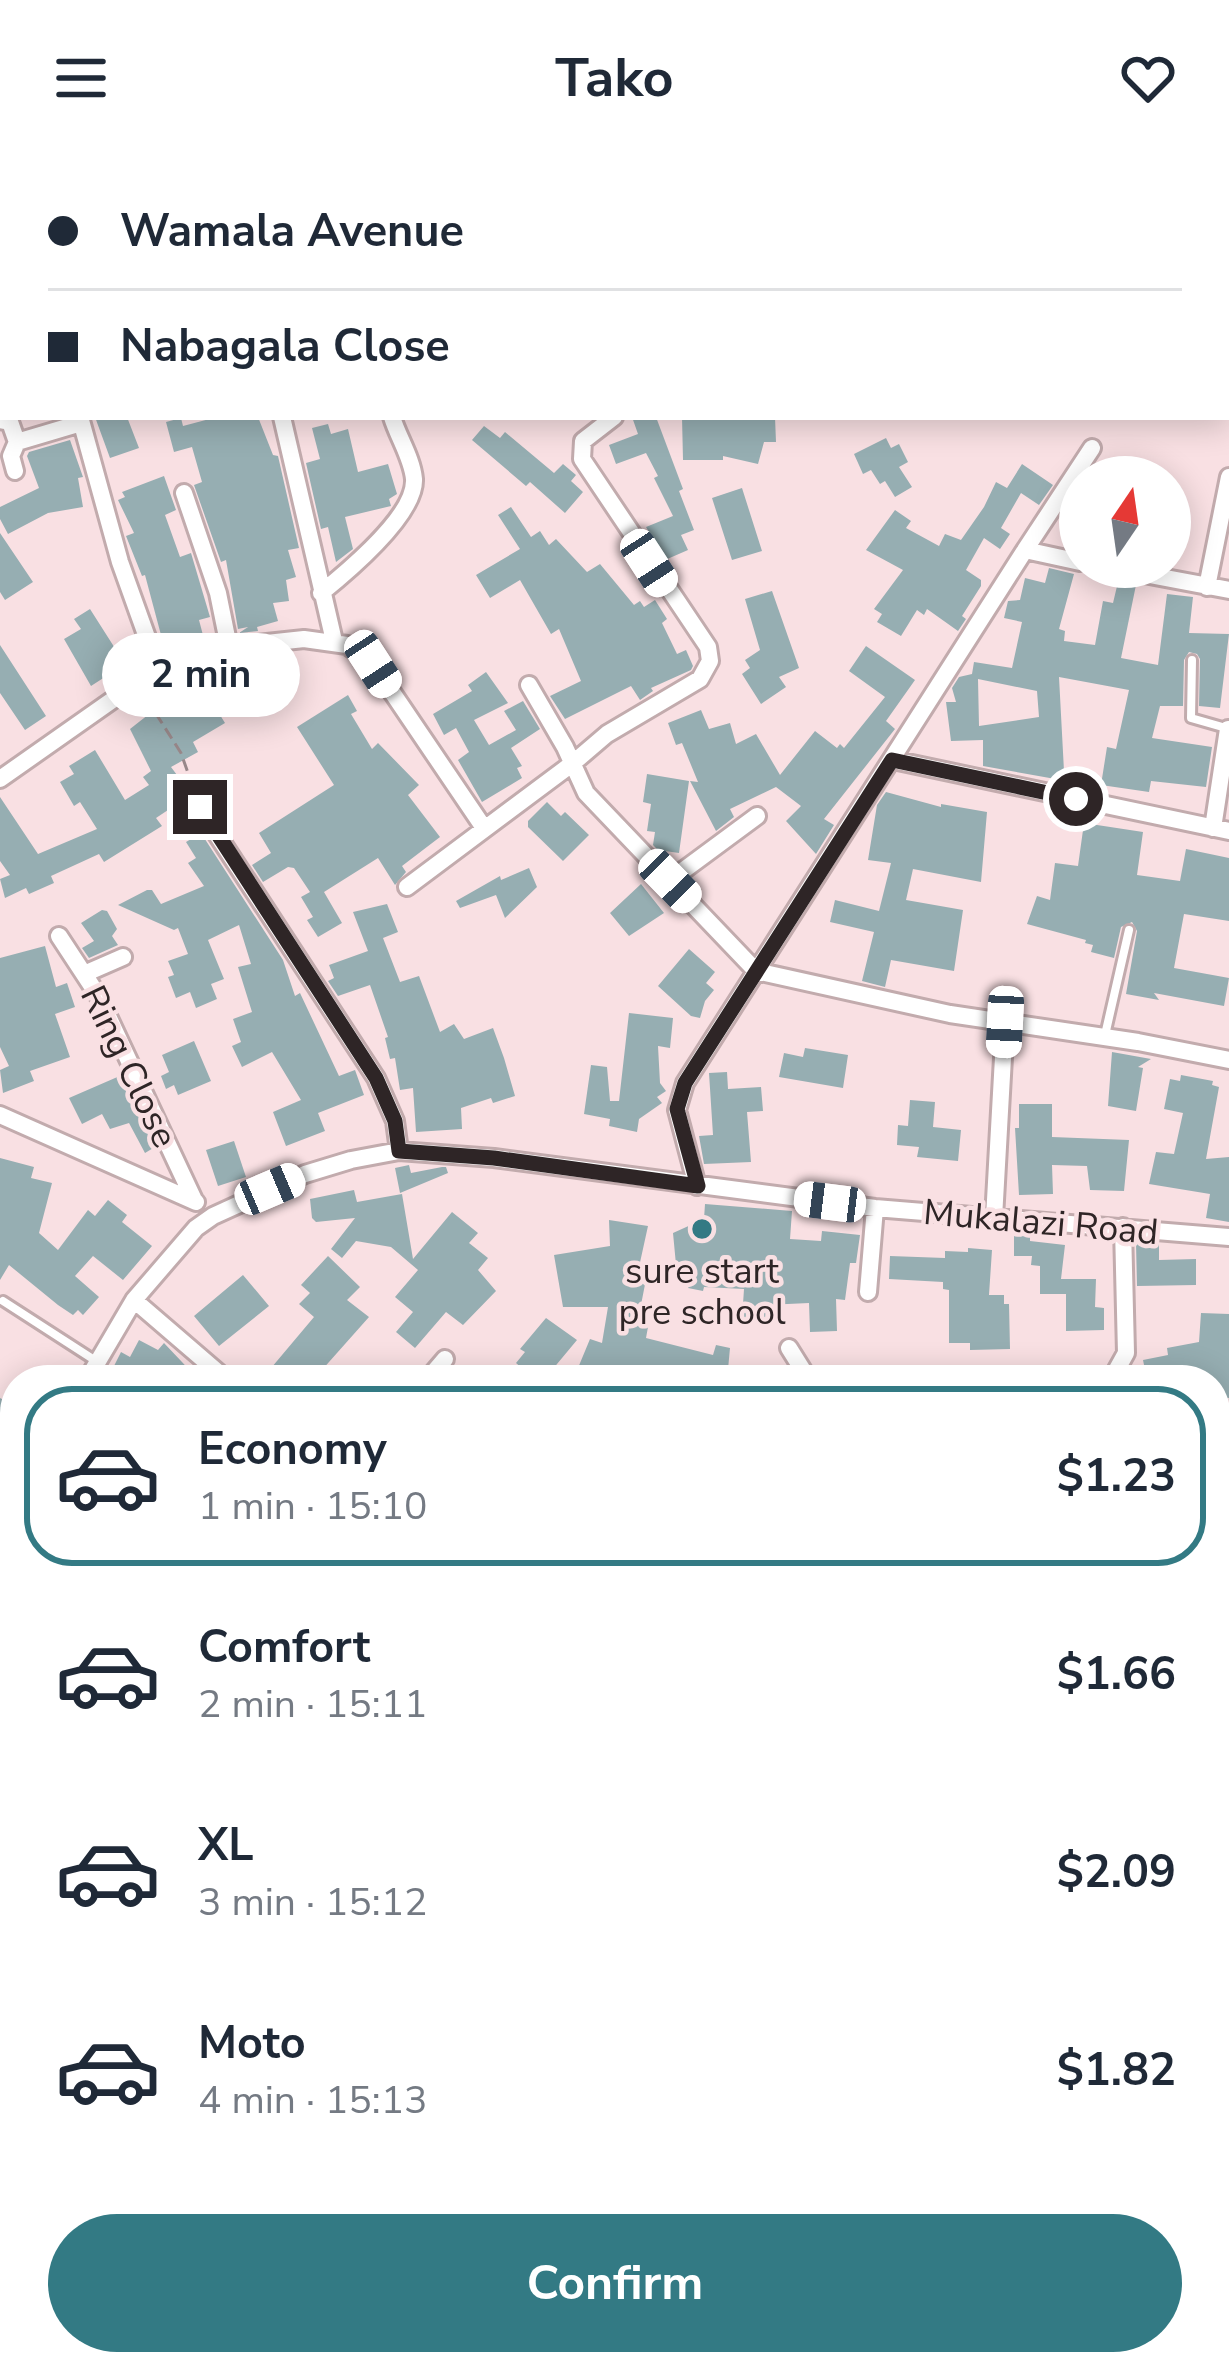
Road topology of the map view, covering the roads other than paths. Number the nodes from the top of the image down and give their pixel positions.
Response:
1 (0, 420) edge
2 (80, 420) edge
3 (283, 420) edge
4 (393, 420) edge
5 (610, 420) edge
6 (17, 442) junction
7 (1092, 448) dead end
8 (15, 471) dead end
9 (1229, 477) edge
10 (184, 494) dead end
11 (1024, 550) junction
12 (1059, 558) edge
13 (1191, 584) edge
14 (1208, 587) junction
15 (1229, 590) edge
16 (321, 593) junction
17 (334, 641) junction
18 (230, 647) junction
19 (1192, 660) dead end
20 (158, 668) junction
21 (530, 685) dead end
22 (1228, 729) edge
23 (892, 760) junction
24 (573, 763) junction
25 (0, 779) edge
26 (200, 807) road end
27 (757, 816) dead end
28 (484, 828) junction
29 (1221, 830) edge
30 (670, 881) junction
31 (407, 887) dead end
32 (1129, 930) dead end
33 (59, 936) dead end
34 (123, 957) dead end
35 (755, 971) junction
36 (84, 974) junction
37 (1005, 1022) junction
38 (1105, 1036) junction
39 (1229, 1060) edge
40 (0, 1115) edge
41 (399, 1151) junction
42 (698, 1186) junction
43 (194, 1200) junction
44 (874, 1208) junction
45 (213, 1216) junction
46 (994, 1218) junction
47 (1124, 1227) junction
48 (1229, 1237) edge
49 (868, 1292) dead end
50 (3, 1300) dead end
51 (134, 1300) junction
52 (789, 1348) dead end
53 (445, 1359) dead end
54 (98, 1362) junction
55 (96, 1365) edge
56 (209, 1365) edge
57 (440, 1365) edge
58 (800, 1365) edge
59 (1120, 1365) edge

1 - 6 street
2 - 6 street
2 - 20 street
3 - 16 street
4 - 16 street
5 - 24 street
6 - 8 street
7 - 11 street
9 - 14 street
10 - 18 street
11 - 12 street
11 - 23 street
13 - 14 street
14 - 15 street
16 - 17 street
17 - 18 street
17 - 28 street
18 - 20 street
19 - 22 lane
20 - 25 street
21 - 24 street
22 - 29 street
23 - 29 street
23 - 35 street
24 - 28 street
24 - 30 street
26 - 41 street
27 - 30 street
28 - 31 street
30 - 35 street
32 - 38 lane
33 - 36 street, Ring Close
34 - 36 street
35 - 37 street
35 - 42 street
36 - 43 street, Ring Close
37 - 38 street
37 - 46 street
38 - 39 street
40 - 43 street
41 - 42 street, Mukalazi Road
41 - 45 street, Mukalazi Road
42 - 44 street, Mukalazi Road
43 - 45 street
44 - 46 street, Mukalazi Road
44 - 49 street
45 - 51 street, Mukalazi Road
46 - 47 street, Mukalazi Road
47 - 48 street, Mukalazi Road
47 - 59 street
50 - 54 lane
51 - 54 street, Mukalazi Road
51 - 56 street
52 - 58 street
53 - 57 street
54 - 55 street, Mukalazi Road

